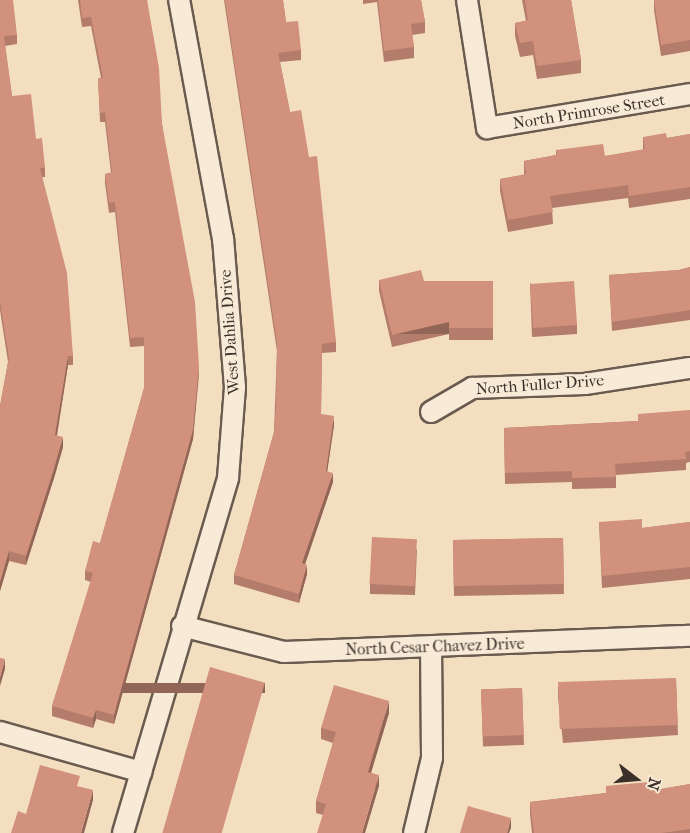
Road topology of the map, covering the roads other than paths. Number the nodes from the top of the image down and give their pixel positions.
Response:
1 (179, 0) edge
2 (467, 0) edge
3 (690, 94) edge
4 (690, 368) edge
5 (431, 412) dead end
6 (182, 626) junction
7 (690, 636) edge
8 (430, 647) junction
9 (0, 732) edge
10 (141, 772) junction
11 (123, 833) edge
12 (414, 833) edge

1 - 6 street, West Dahlia Drive
2 - 3 street, North Primrose Street
4 - 5 street, North Fuller Drive
6 - 8 street, North Cesar Chavez Drive
6 - 10 street, West Dahlia Drive
7 - 8 street, North Cesar Chavez Drive
8 - 12 street
9 - 10 street
10 - 11 street, West Dahlia Drive

